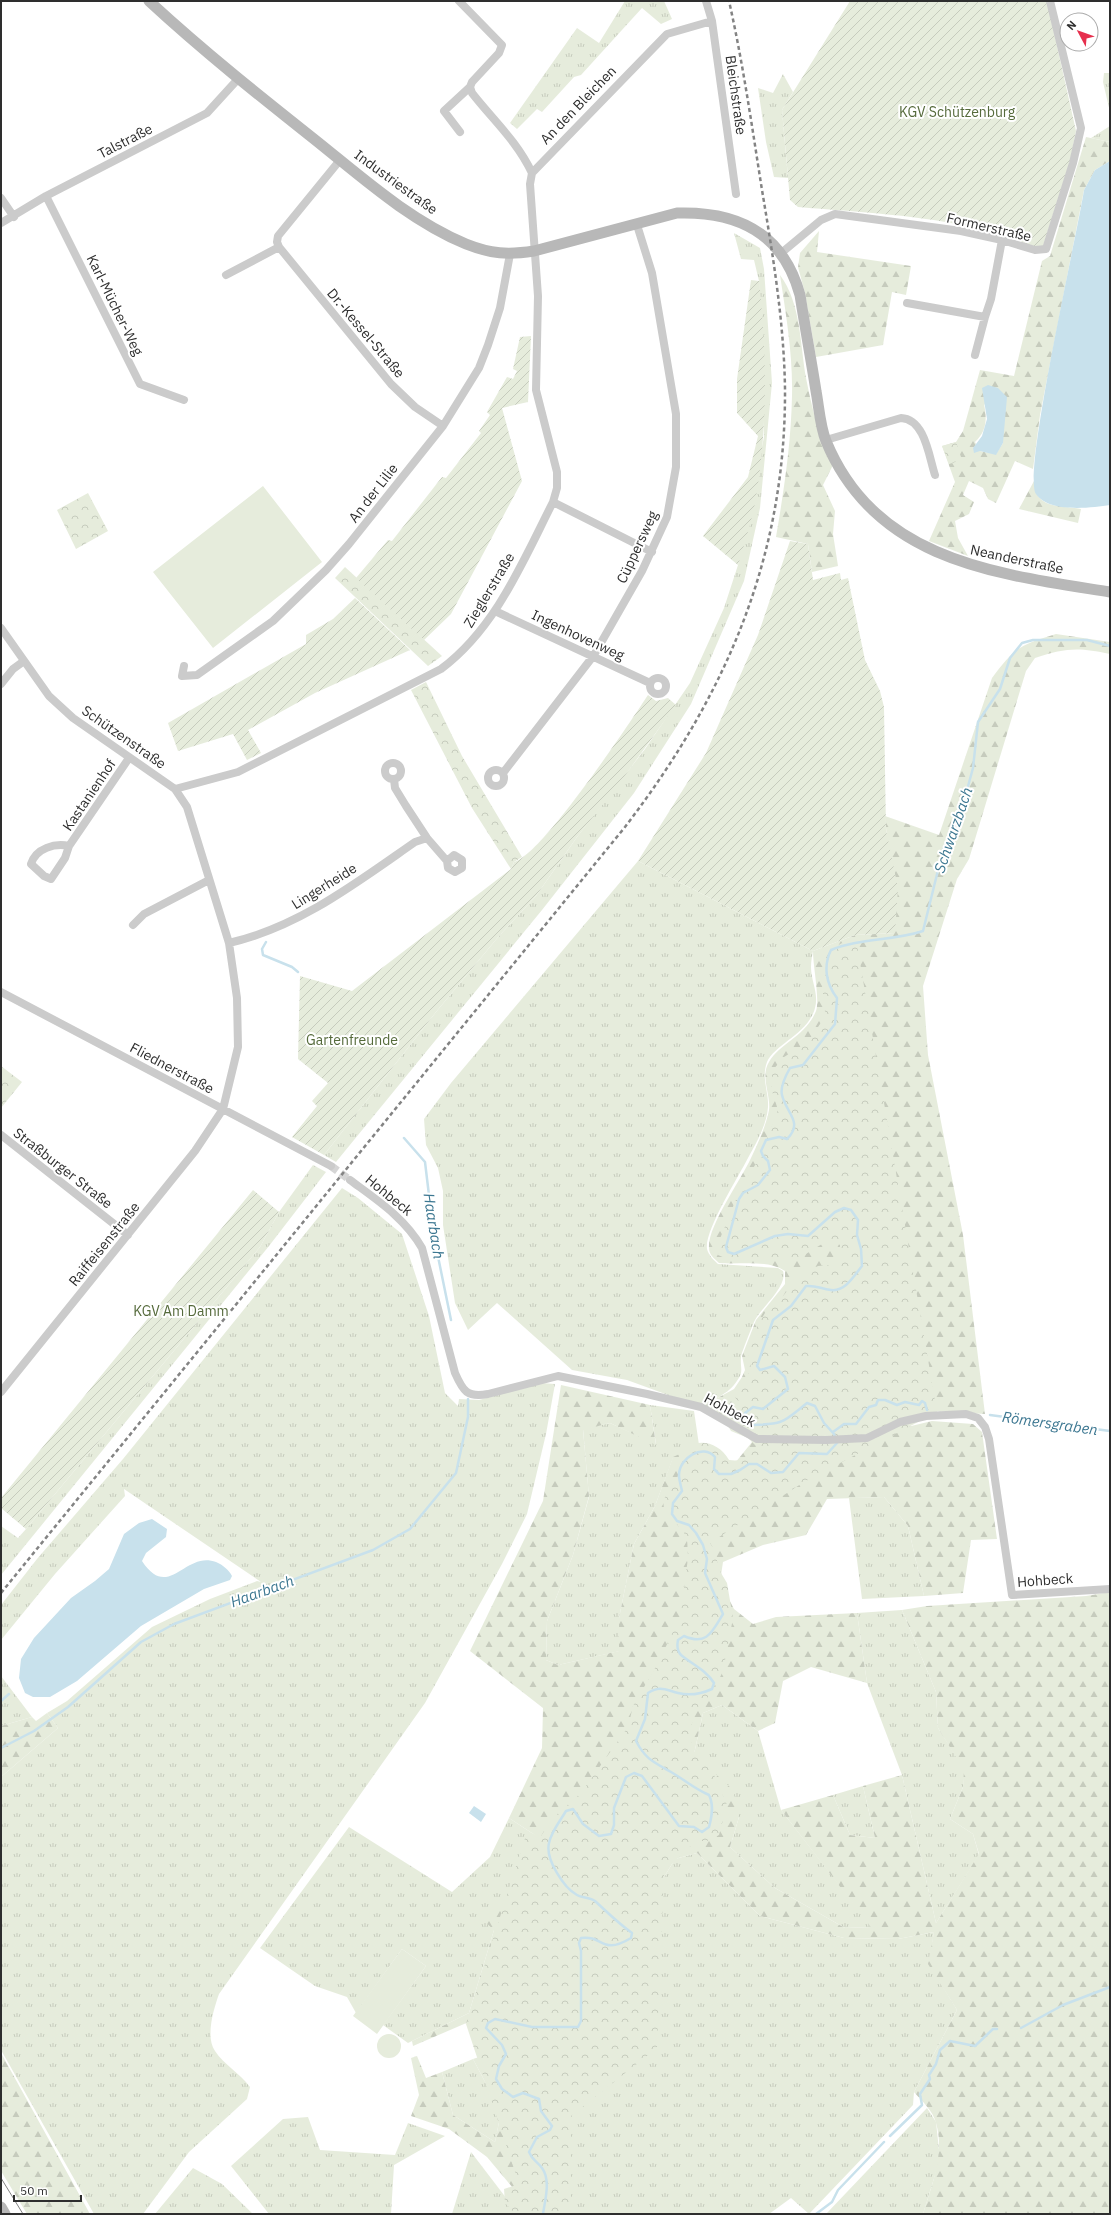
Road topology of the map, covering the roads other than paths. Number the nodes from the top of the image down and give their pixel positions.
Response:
1 (149, 1) edge
2 (459, 1) edge
3 (706, 1) edge
4 (1050, 1) edge
5 (712, 21) junction
6 (238, 79) junction
7 (470, 87) junction
8 (460, 132) dead end
9 (340, 160) junction
10 (532, 173) junction
11 (736, 194) dead end
12 (46, 196) junction
13 (1, 198) edge
14 (14, 217) junction
15 (1, 223) edge
16 (637, 225) junction
17 (1002, 240) junction
18 (279, 247) junction
19 (534, 251) junction
20 (510, 254) junction
21 (780, 254) junction
22 (226, 275) dead end
23 (907, 304) dead end
24 (985, 317) junction
25 (975, 355) dead end
26 (184, 400) dead end
27 (443, 426) junction
28 (826, 440) junction
29 (934, 475) dead end
30 (553, 502) junction
31 (652, 552) junction
32 (1110, 592) edge
33 (495, 611) junction
34 (1, 628) edge
35 (594, 655) junction
36 (24, 662) junction
37 (184, 666) dead end
38 (650, 683) dead end
39 (1, 684) edge
40 (129, 758) junction
41 (503, 773) dead end
42 (394, 779) dead end
43 (175, 789) junction
44 (427, 838) junction
45 (70, 846) junction
46 (447, 861) dead end
47 (209, 880) junction
48 (133, 925) dead end
49 (228, 943) junction
50 (1, 992) edge
51 (222, 1109) junction
52 (1, 1135) edge
53 (331, 1166) tunnel mouth
54 (350, 1180) tunnel mouth
55 (128, 1235) junction
56 (1, 1391) edge
57 (1110, 1589) edge
58 (1, 2206) edge
59 (5, 2214) edge

1 - 6 street, Industriestraße
2 - 7 street
3 - 5 street, Bleichstraße
4 - 17 street, Formerstraße
5 - 10 street, An den Bleichen
5 - 11 street, Bleichstraße
6 - 9 street, Industriestraße
6 - 12 street, Talstraße
7 - 8 street
7 - 10 street
9 - 18 street
9 - 20 street, Industriestraße
10 - 19 street
12 - 14 street, Talstraße
12 - 26 street, Karl-Mücher-Weg
13 - 14 street
14 - 15 street, Talstraße
16 - 19 street, Industriestraße
16 - 21 street, Industriestraße
16 - 31 street, Cüppersweg
17 - 21 street, Formerstraße
17 - 24 street
18 - 22 street
18 - 27 street, Dr.-Kessel-Straße
19 - 20 street, Industriestraße
19 - 30 street, Zieglerstraße
20 - 27 street, An der Lilie
21 - 28 street, Neanderstraße
23 - 24 street
24 - 25 street
27 - 37 street, An der Lilie
28 - 29 street
28 - 32 street, Neanderstraße
30 - 31 street
30 - 33 street, Zieglerstraße
31 - 35 street, Cüppersweg
33 - 35 street, Ingenhovenweg
33 - 43 street, Zieglerstraße
34 - 36 street, Schützenstraße
35 - 38 street, Ingenhovenweg
35 - 41 street, Cüppersweg
36 - 39 street
36 - 40 street, Schützenstraße
40 - 43 street, Schützenstraße
40 - 45 street, Kastanienhof
42 - 44 street
43 - 47 street, Schützenstraße
44 - 46 street
44 - 49 street, Lingerheide
45 - 45 street, Kastanienhof
47 - 48 street
47 - 49 street, Schützenstraße
49 - 51 street, Schützenstraße
50 - 51 street, Fliednerstraße
51 - 53 street, Fliednerstraße
51 - 55 street, Raiffeisenstraße
52 - 55 street, Straßburger Straße
54 - 57 street, Hohbeck
55 - 56 street, Raiffeisenstraße
58 - 59 street

